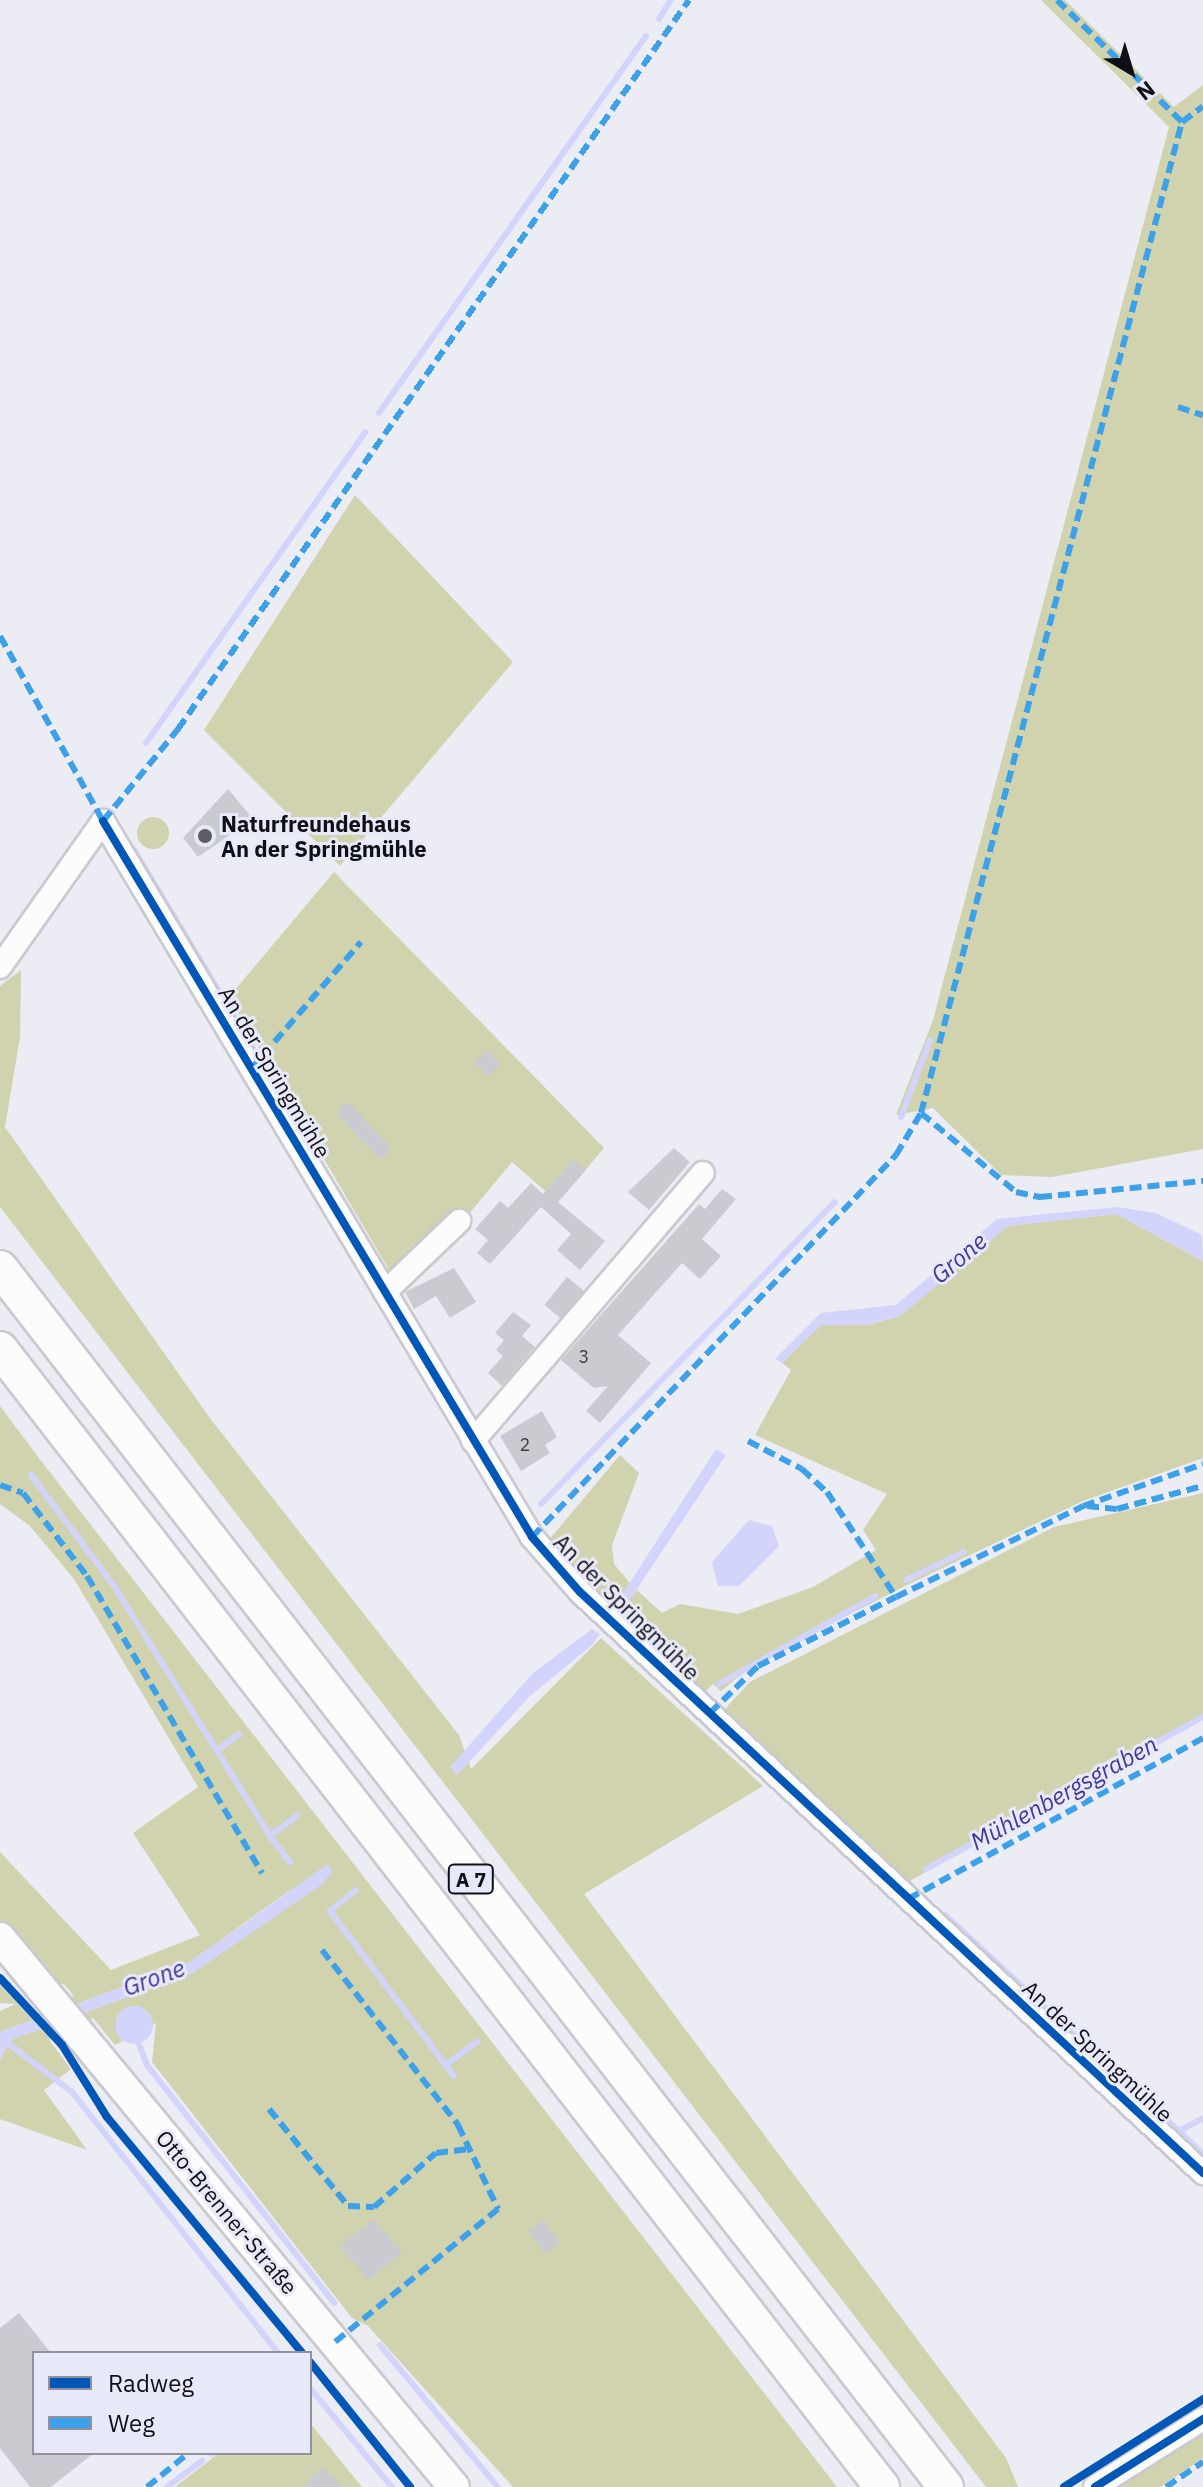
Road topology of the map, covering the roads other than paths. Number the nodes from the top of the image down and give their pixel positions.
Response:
1 (0, 967) edge
2 (703, 1173) dead end
3 (459, 1221) dead end
4 (0, 1268) edge
5 (385, 1292) junction
6 (0, 1349) edge
7 (473, 1441) junction
8 (0, 1938) edge
9 (1203, 2173) edge
10 (1203, 2419) edge
11 (454, 2487) edge
12 (882, 2487) edge
13 (946, 2487) edge
14 (1095, 2487) edge

1 - 5 street, An der Springmühle
2 - 7 street
3 - 5 street
4 - 13 highway, A 7
5 - 7 street, An der Springmühle
6 - 12 highway, A 7
7 - 9 street, An der Springmühle
8 - 11 main road, Otto-Brenner-Straße
10 - 14 street

